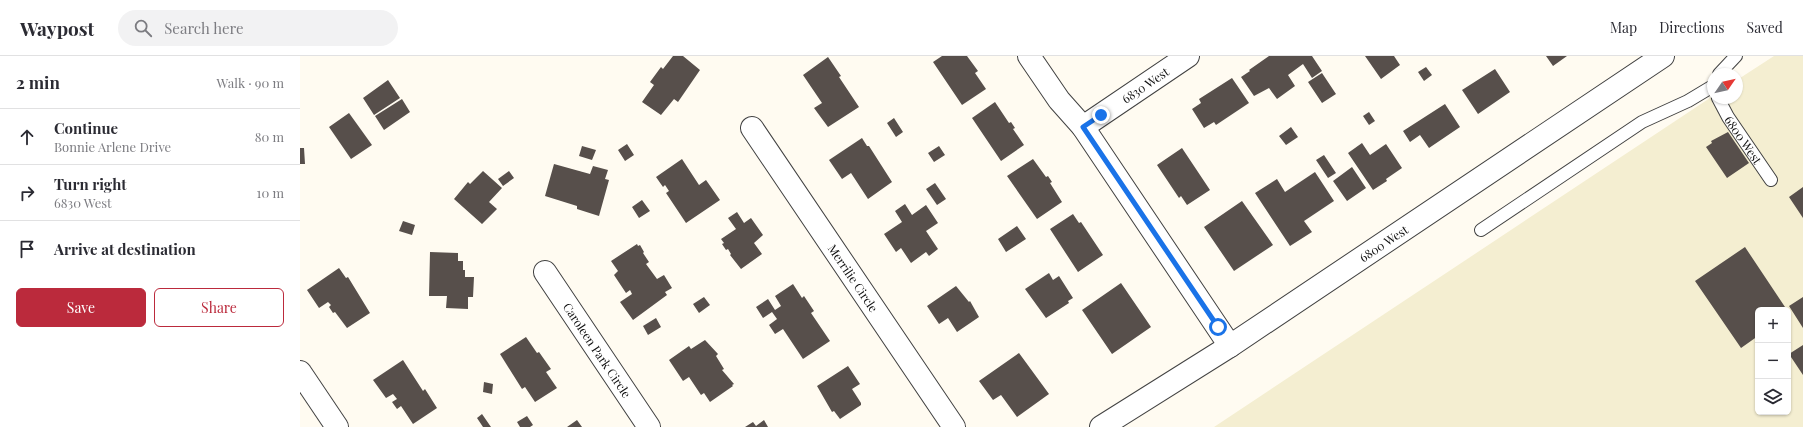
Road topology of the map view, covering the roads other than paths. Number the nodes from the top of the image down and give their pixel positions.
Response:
1 (1029, 56) edge
2 (1188, 56) edge
3 (1663, 56) edge
4 (1736, 56) edge
5 (1725, 68) edge
6 (1707, 90) edge
7 (1721, 104) edge
8 (1083, 127) junction
9 (752, 128) dead end
10 (1771, 180) dead end
11 (1481, 230) dead end
12 (545, 272) dead end
13 (1230, 346) junction
14 (300, 372) edge
15 (337, 427) edge
16 (650, 427) edge
17 (954, 427) edge
18 (1101, 427) edge

1 - 8 street
2 - 8 street, 6830 West
3 - 13 street, 6800 West
4 - 5 lane
6 - 11 lane
7 - 10 lane, 6800 West
8 - 13 street
9 - 17 street, Merrilie Circle
12 - 16 street, Caroleen Park Circle
13 - 18 street, 6800 West
14 - 15 street

